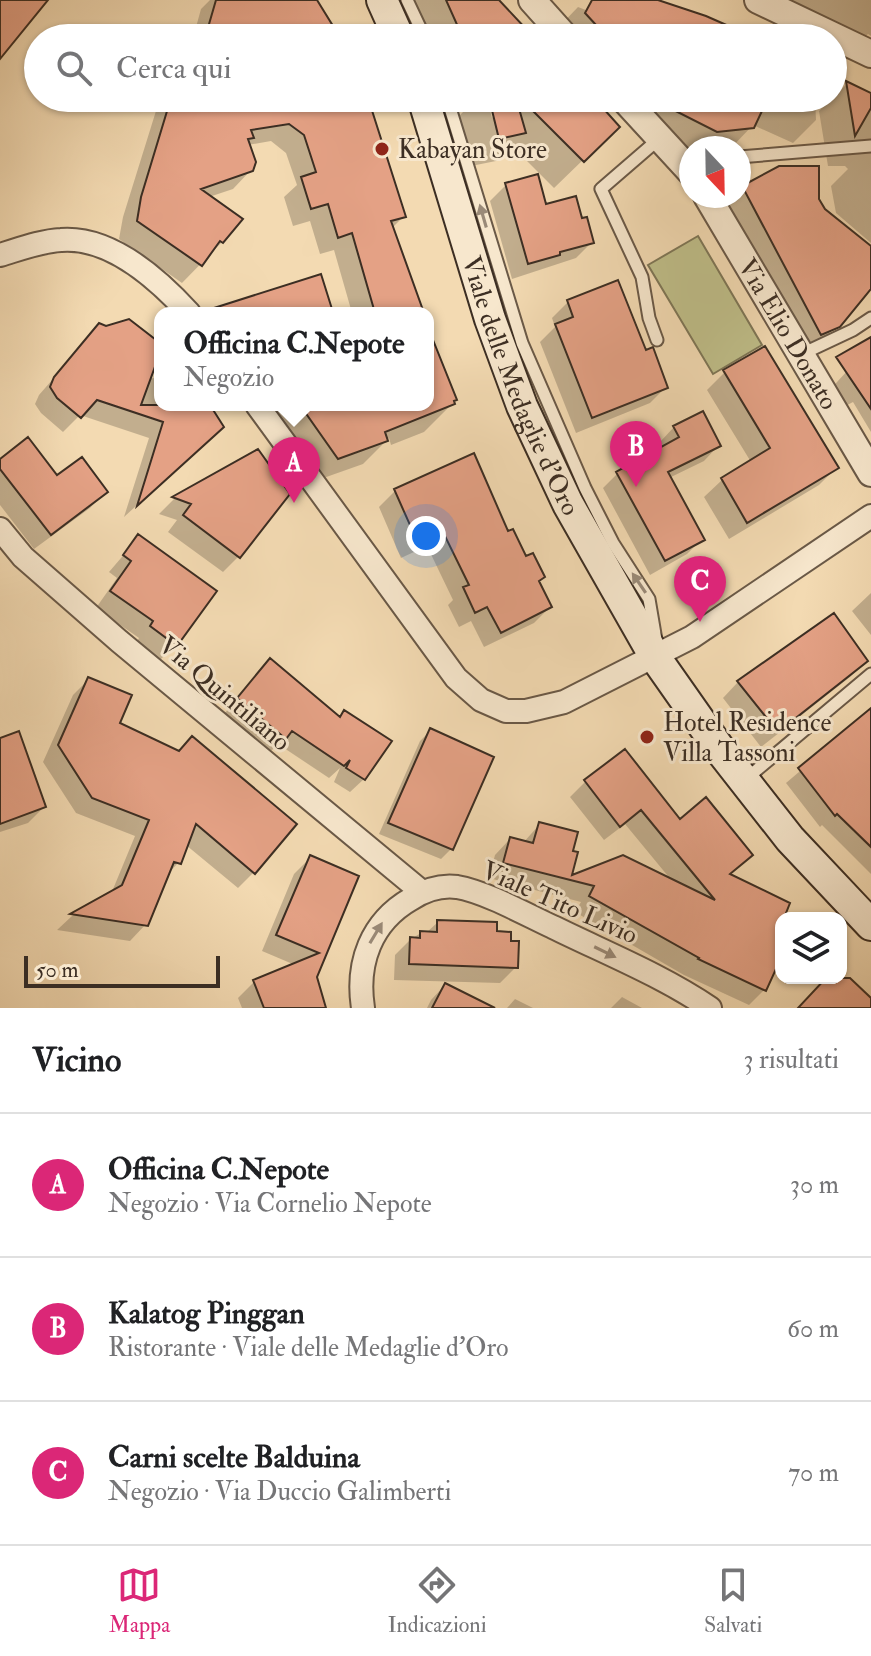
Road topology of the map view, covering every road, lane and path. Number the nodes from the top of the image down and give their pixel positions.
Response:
1 (382, 0) edge
2 (407, 0) edge
3 (532, 0) edge
4 (758, 0) edge
5 (393, 24) edge
6 (418, 24) edge
7 (553, 24) edge
8 (808, 24) edge
9 (847, 43) edge
10 (871, 54) edge
11 (427, 112) edge
12 (451, 112) edge
13 (636, 112) edge
14 (660, 137) junction
15 (871, 146) edge
16 (679, 155) edge
17 (751, 156) edge
18 (714, 208) edge
19 (0, 255) edge
20 (183, 307) edge
21 (871, 318) edge
22 (657, 340) dead end
23 (802, 355) junction
24 (261, 411) edge
25 (871, 473) edge
26 (871, 516) edge
27 (0, 529) edge
28 (655, 657) junction
29 (871, 674) edge
30 (743, 781) junction
31 (422, 892) junction
32 (871, 925) edge
33 (363, 1008) edge
34 (710, 1008) edge

1 - 5 main road
2 - 6 lane
3 - 7 street
4 - 8 street
9 - 10 street
11 - 28 main road, Viale delle Medaglie d'Oro
28 -> 12 lane, Viale delle Medaglie d'Oro
13 - 14 street
14 - 16 street
14 - 22 lane
15 - 17 lane
18 - 23 street, Via Elio Donato
19 - 20 street
21 - 23 lane
23 - 25 street, Via Elio Donato
24 - 28 street
26 - 28 street
27 - 31 street, Via Quintiliano
28 - 30 main road, Viale delle Medaglie d'Oro
29 - 30 lane
30 - 32 main road, Viale delle Medaglie d'Oro
33 -> 31 street
31 -> 34 street, Viale Tito Livio

